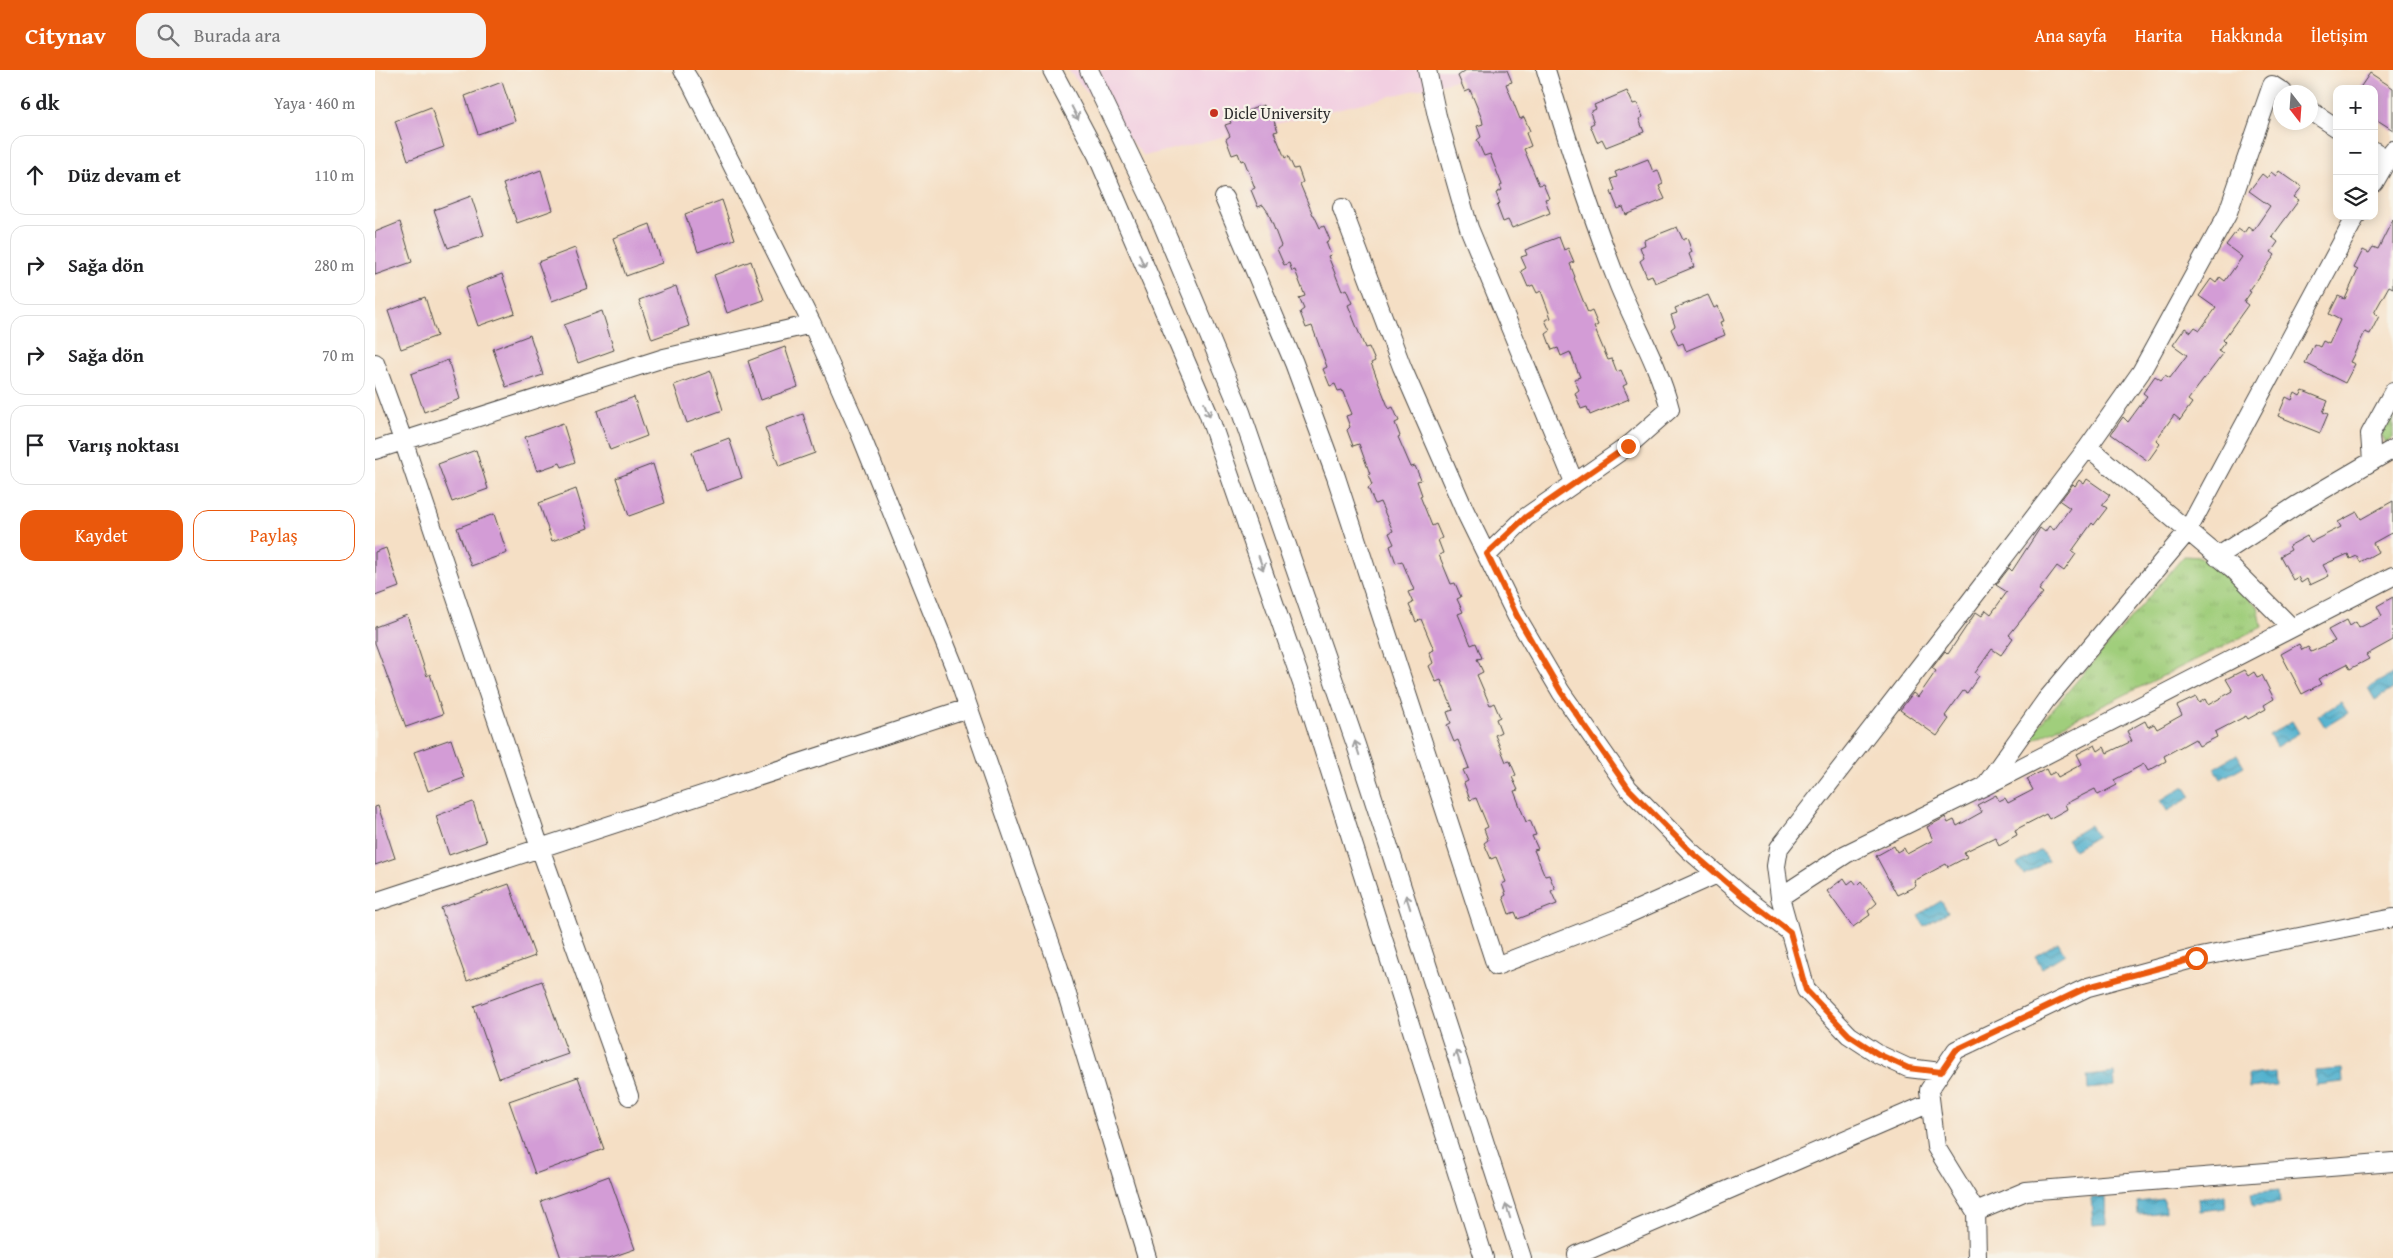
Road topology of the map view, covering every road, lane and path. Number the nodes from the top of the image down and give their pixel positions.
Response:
1 (683, 70) edge
2 (1052, 70) edge
3 (1089, 70) edge
4 (1427, 70) edge
5 (1547, 70) edge
6 (2273, 86) edge
7 (2318, 116) edge
8 (2333, 125) edge
9 (2385, 153) edge
10 (2377, 175) edge
11 (1223, 198) dead end
12 (1342, 208) dead end
13 (2354, 220) edge
14 (812, 324) junction
15 (375, 363) edge
16 (2393, 392) edge
17 (403, 440) junction
18 (2088, 447) junction
19 (2393, 449) edge
20 (375, 450) edge
21 (2372, 462) junction
22 (1575, 482) junction
23 (2187, 532) junction
24 (1487, 554) junction
25 (2217, 557) junction
26 (2393, 576) edge
27 (2291, 627) junction
28 (968, 708) junction
29 (1985, 786) junction
30 (540, 848) junction
31 (1717, 874) junction
32 (1780, 897) junction
33 (375, 902) edge
34 (2393, 918) edge
35 (1790, 932) junction
36 (1941, 1072) junction
37 (629, 1096) dead end
38 (1931, 1103) junction
39 (2393, 1162) edge
40 (1976, 1212) junction
41 (1577, 1255) dead end
42 (1147, 1258) edge
43 (1483, 1258) edge
44 (1522, 1258) edge
45 (1977, 1258) edge

1 - 14 street
2 -> 43 street
44 -> 3 street
4 - 22 street
5 - 22 street
6 - 18 street
7 - 8 street
9 - 10 street
11 - 31 street
12 - 24 street
13 - 23 street
14 - 17 street
14 - 28 street
15 - 17 street
16 - 21 street
17 - 20 street
17 - 30 street
18 - 23 street
18 - 32 street
19 - 21 street
21 - 25 street
22 - 24 street
23 - 25 street
23 - 29 street
24 - 31 street
25 - 27 street
26 - 27 street
27 - 29 street
28 - 30 street
28 - 42 street
29 - 32 street
30 - 33 street
30 - 37 street
31 - 35 street
32 - 35 street
34 - 36 street
35 - 36 street
36 - 38 street
38 - 40 street
38 - 41 street
39 - 40 street
40 - 45 street

